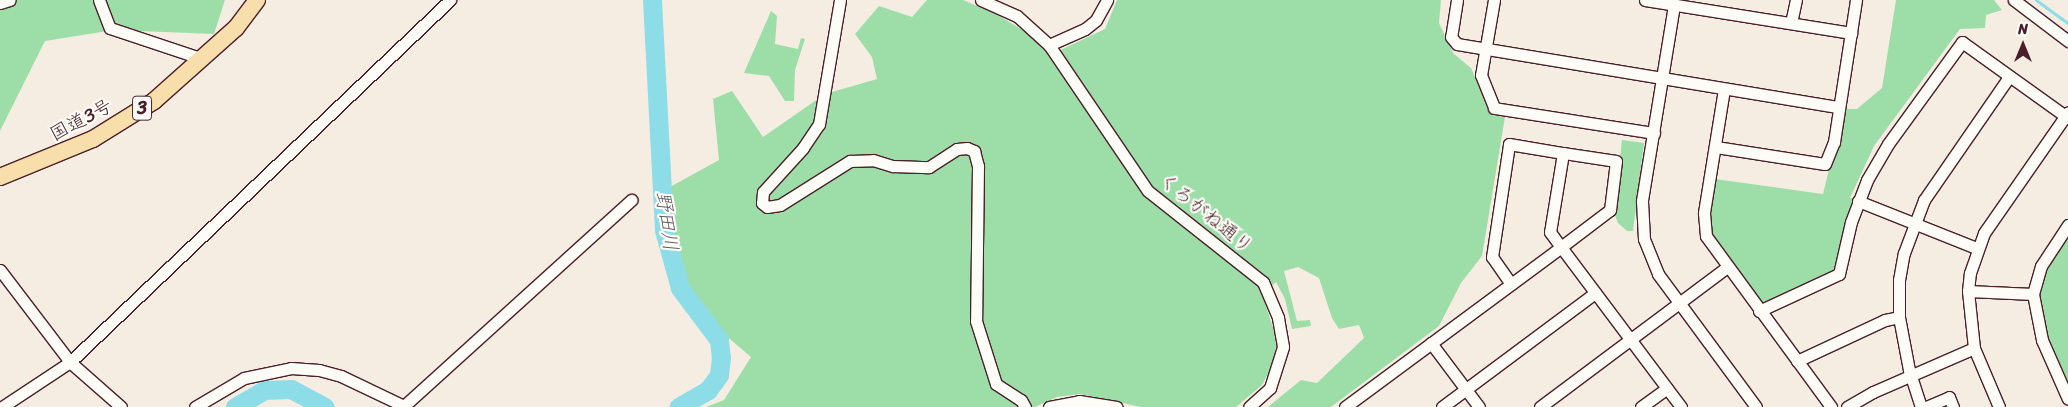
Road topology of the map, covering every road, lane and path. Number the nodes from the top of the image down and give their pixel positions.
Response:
1 (10, 0) edge
2 (99, 0) edge
3 (257, 0) edge
4 (450, 0) edge
5 (840, 0) edge
6 (981, 0) edge
7 (1107, 0) edge
8 (1457, 0) edge
9 (1494, 0) edge
10 (1645, 0) edge
11 (1796, 0) edge
12 (1856, 0) edge
13 (2014, 0) edge
14 (0, 3) edge
15 (1674, 5) junction
16 (1791, 23) junction
17 (1851, 33) junction
18 (2068, 41) edge
19 (1049, 45) junction
20 (1486, 50) junction
21 (203, 59) junction
22 (2009, 77) junction
23 (1662, 79) junction
24 (1724, 89) junction
25 (1839, 107) junction
26 (2067, 116) edge
27 (1654, 133) junction
28 (1716, 147) junction
29 (1563, 153) junction
30 (0, 177) edge
31 (631, 200) dead end
32 (1858, 202) junction
33 (1913, 223) junction
34 (2068, 226) edge
35 (1561, 247) junction
36 (1976, 248) junction
37 (1727, 267) junction
38 (0, 270) edge
39 (1511, 284) junction
40 (1968, 291) junction
41 (1595, 293) junction
42 (2032, 294) junction
43 (1679, 303) junction
44 (1759, 311) junction
45 (1899, 317) junction
46 (1630, 339) junction
47 (1432, 342) junction
48 (1974, 348) junction
49 (1796, 361) junction
50 (70, 362) junction
51 (1910, 375) junction
52 (1667, 388) junction
53 (1466, 389) junction
54 (2068, 399) edge
55 (2, 407) edge
56 (120, 407) edge
57 (195, 407) edge
58 (1025, 407) edge
59 (1049, 407) edge
60 (1117, 407) edge
61 (1250, 407) edge
62 (1345, 407) edge
63 (1442, 407) edge
64 (1479, 407) edge
65 (1540, 407) edge
66 (1641, 407) edge
67 (1681, 407) edge
68 (1756, 407) edge
69 (1831, 407) edge
70 (1847, 407) edge
71 (1921, 407) edge
72 (1926, 407) edge
73 (1953, 407) edge
74 (2000, 407) edge

1 - 14 street
2 - 21 street
3 - 21 highway, 国道3号 / 3
4 - 50 street
5 - 58 street
6 - 19 street, くろがね通り
7 - 19 street
8 - 20 street
9 - 20 street
10 - 15 street
11 - 16 street
12 - 17 street
13 - 18 street
15 - 16 street
15 - 23 street
16 - 17 street
17 - 25 street
19 - 61 street, くろがね通り
20 - 23 street
20 - 27 street
21 - 30 highway, 国道3号 / 3
22 - 26 street
22 - 32 street
22 - 33 street
23 - 24 street
23 - 27 street
24 - 25 street
24 - 28 street
25 - 28 street
26 - 36 street
27 - 43 street
28 - 37 street
29 - 35 street
29 - 35 street
29 - 39 street
31 - 57 street
32 - 33 street
32 - 44 street
33 - 36 street
33 - 45 street
34 - 42 street
35 - 39 street
35 - 41 street
36 - 40 street
37 - 43 street
37 - 44 street
38 - 50 street
39 - 47 street
40 - 42 street
40 - 48 street
41 - 46 street
41 - 53 street
42 - 54 street
43 - 46 street
43 - 68 street
44 - 49 street
45 - 49 street
45 - 51 street
46 - 52 street
46 - 65 street
47 - 53 street
47 - 62 street
48 - 51 street
48 - 74 street
49 - 69 street
50 - 55 street
50 - 56 street
51 - 70 street
51 - 71 street
52 - 66 street
52 - 67 street
53 - 63 street
53 - 64 street
59 - 60 street
72 - 73 street

